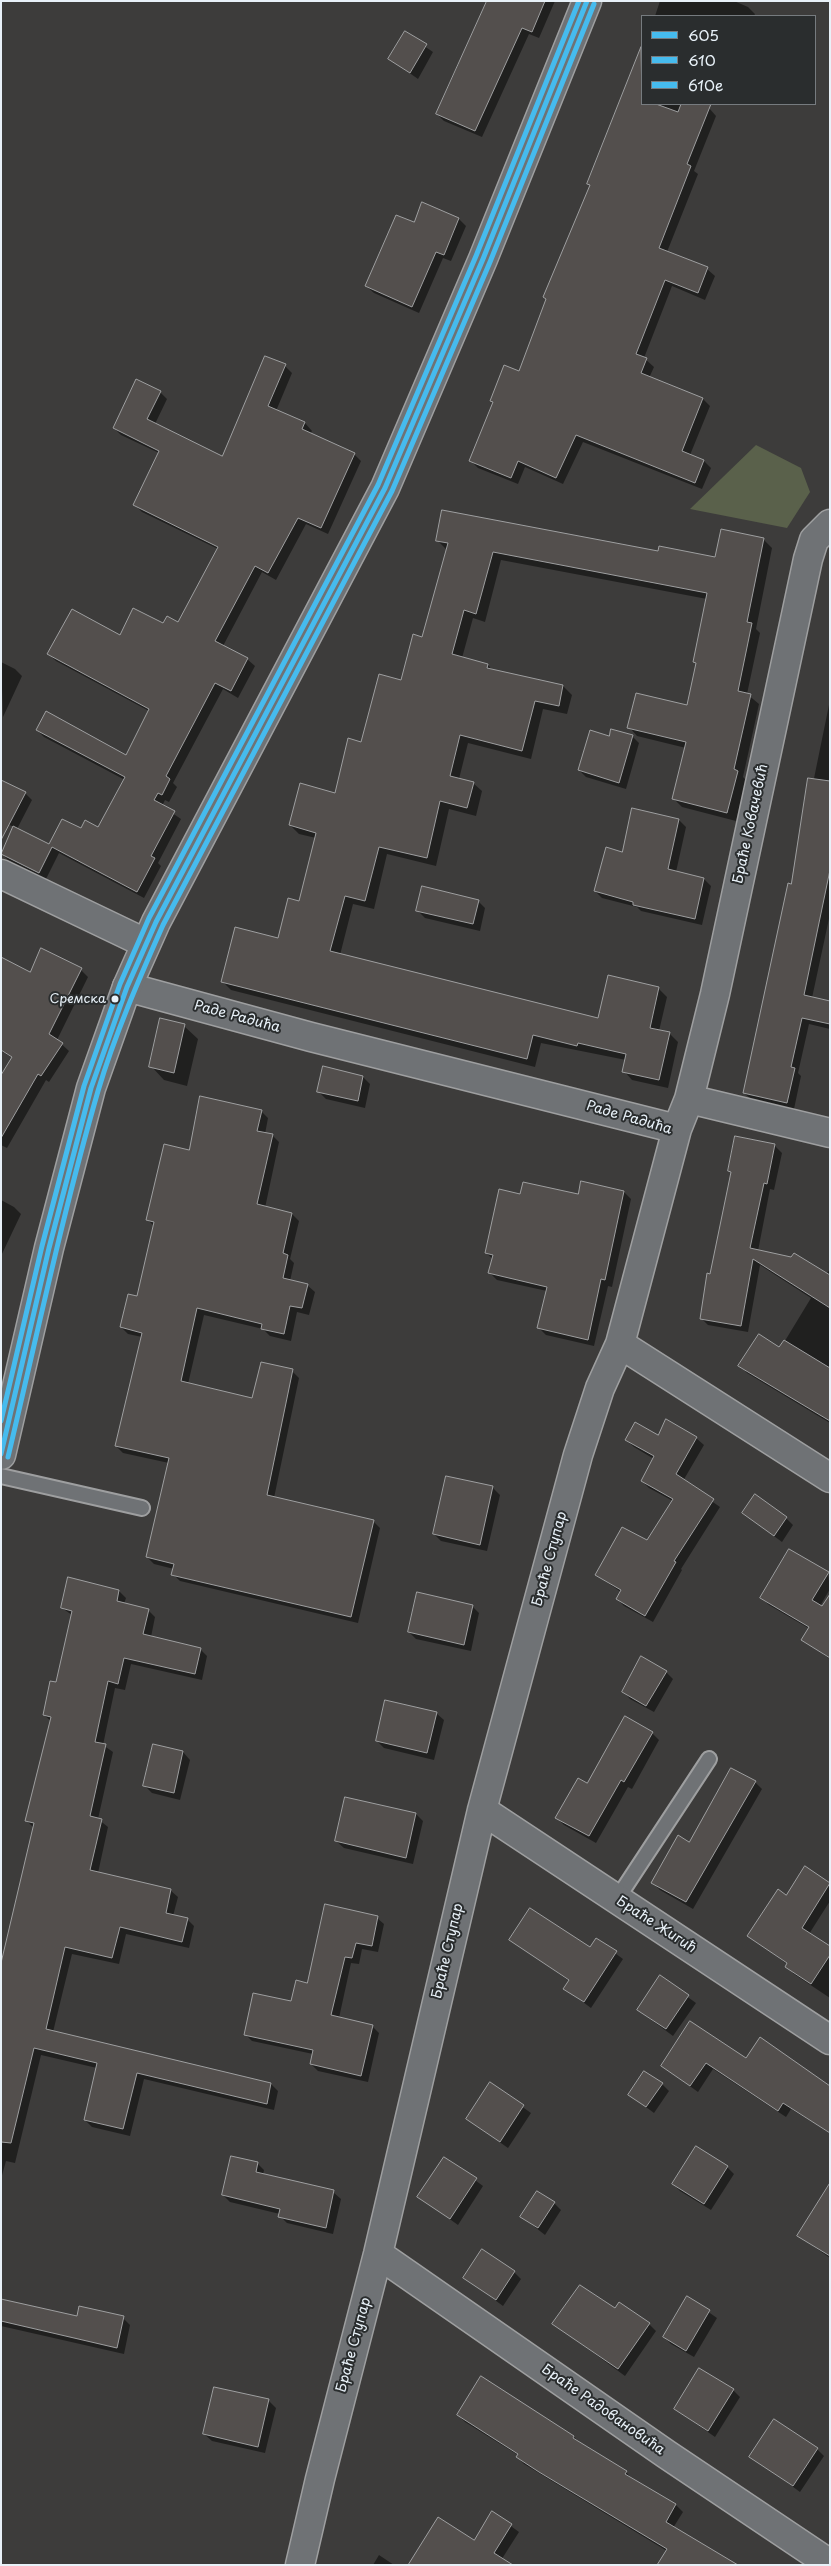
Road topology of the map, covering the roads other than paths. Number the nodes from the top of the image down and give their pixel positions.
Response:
1 (587, 1) edge
2 (830, 524) edge
3 (1, 874) edge
4 (146, 943) junction
5 (127, 987) junction
6 (689, 1099) junction
7 (677, 1129) junction
8 (830, 1133) edge
9 (620, 1344) junction
10 (1, 1455) edge
11 (1, 1476) edge
12 (830, 1478) edge
13 (142, 1508) dead end
14 (709, 1759) dead end
15 (482, 1810) junction
16 (617, 1899) junction
17 (830, 2040) edge
18 (378, 2254) junction
19 (830, 2564) edge
20 (300, 2565) edge

1 - 4 street
2 - 6 street, Браће Ковачевић
3 - 4 street
4 - 5 street
5 - 7 street, Раде Радића
5 - 10 street
6 - 7 street, Браће Ковачевић
6 - 8 street
7 - 9 street, Раде Радића
9 - 12 street
9 - 15 street, Браће Ступар
11 - 13 lane
14 - 16 lane
15 - 16 street, Браће Жигић
15 - 18 street, Браће Ступар
16 - 17 street, Браће Жигић
18 - 19 street, Браће Радовановића
18 - 20 street, Браће Ступар

